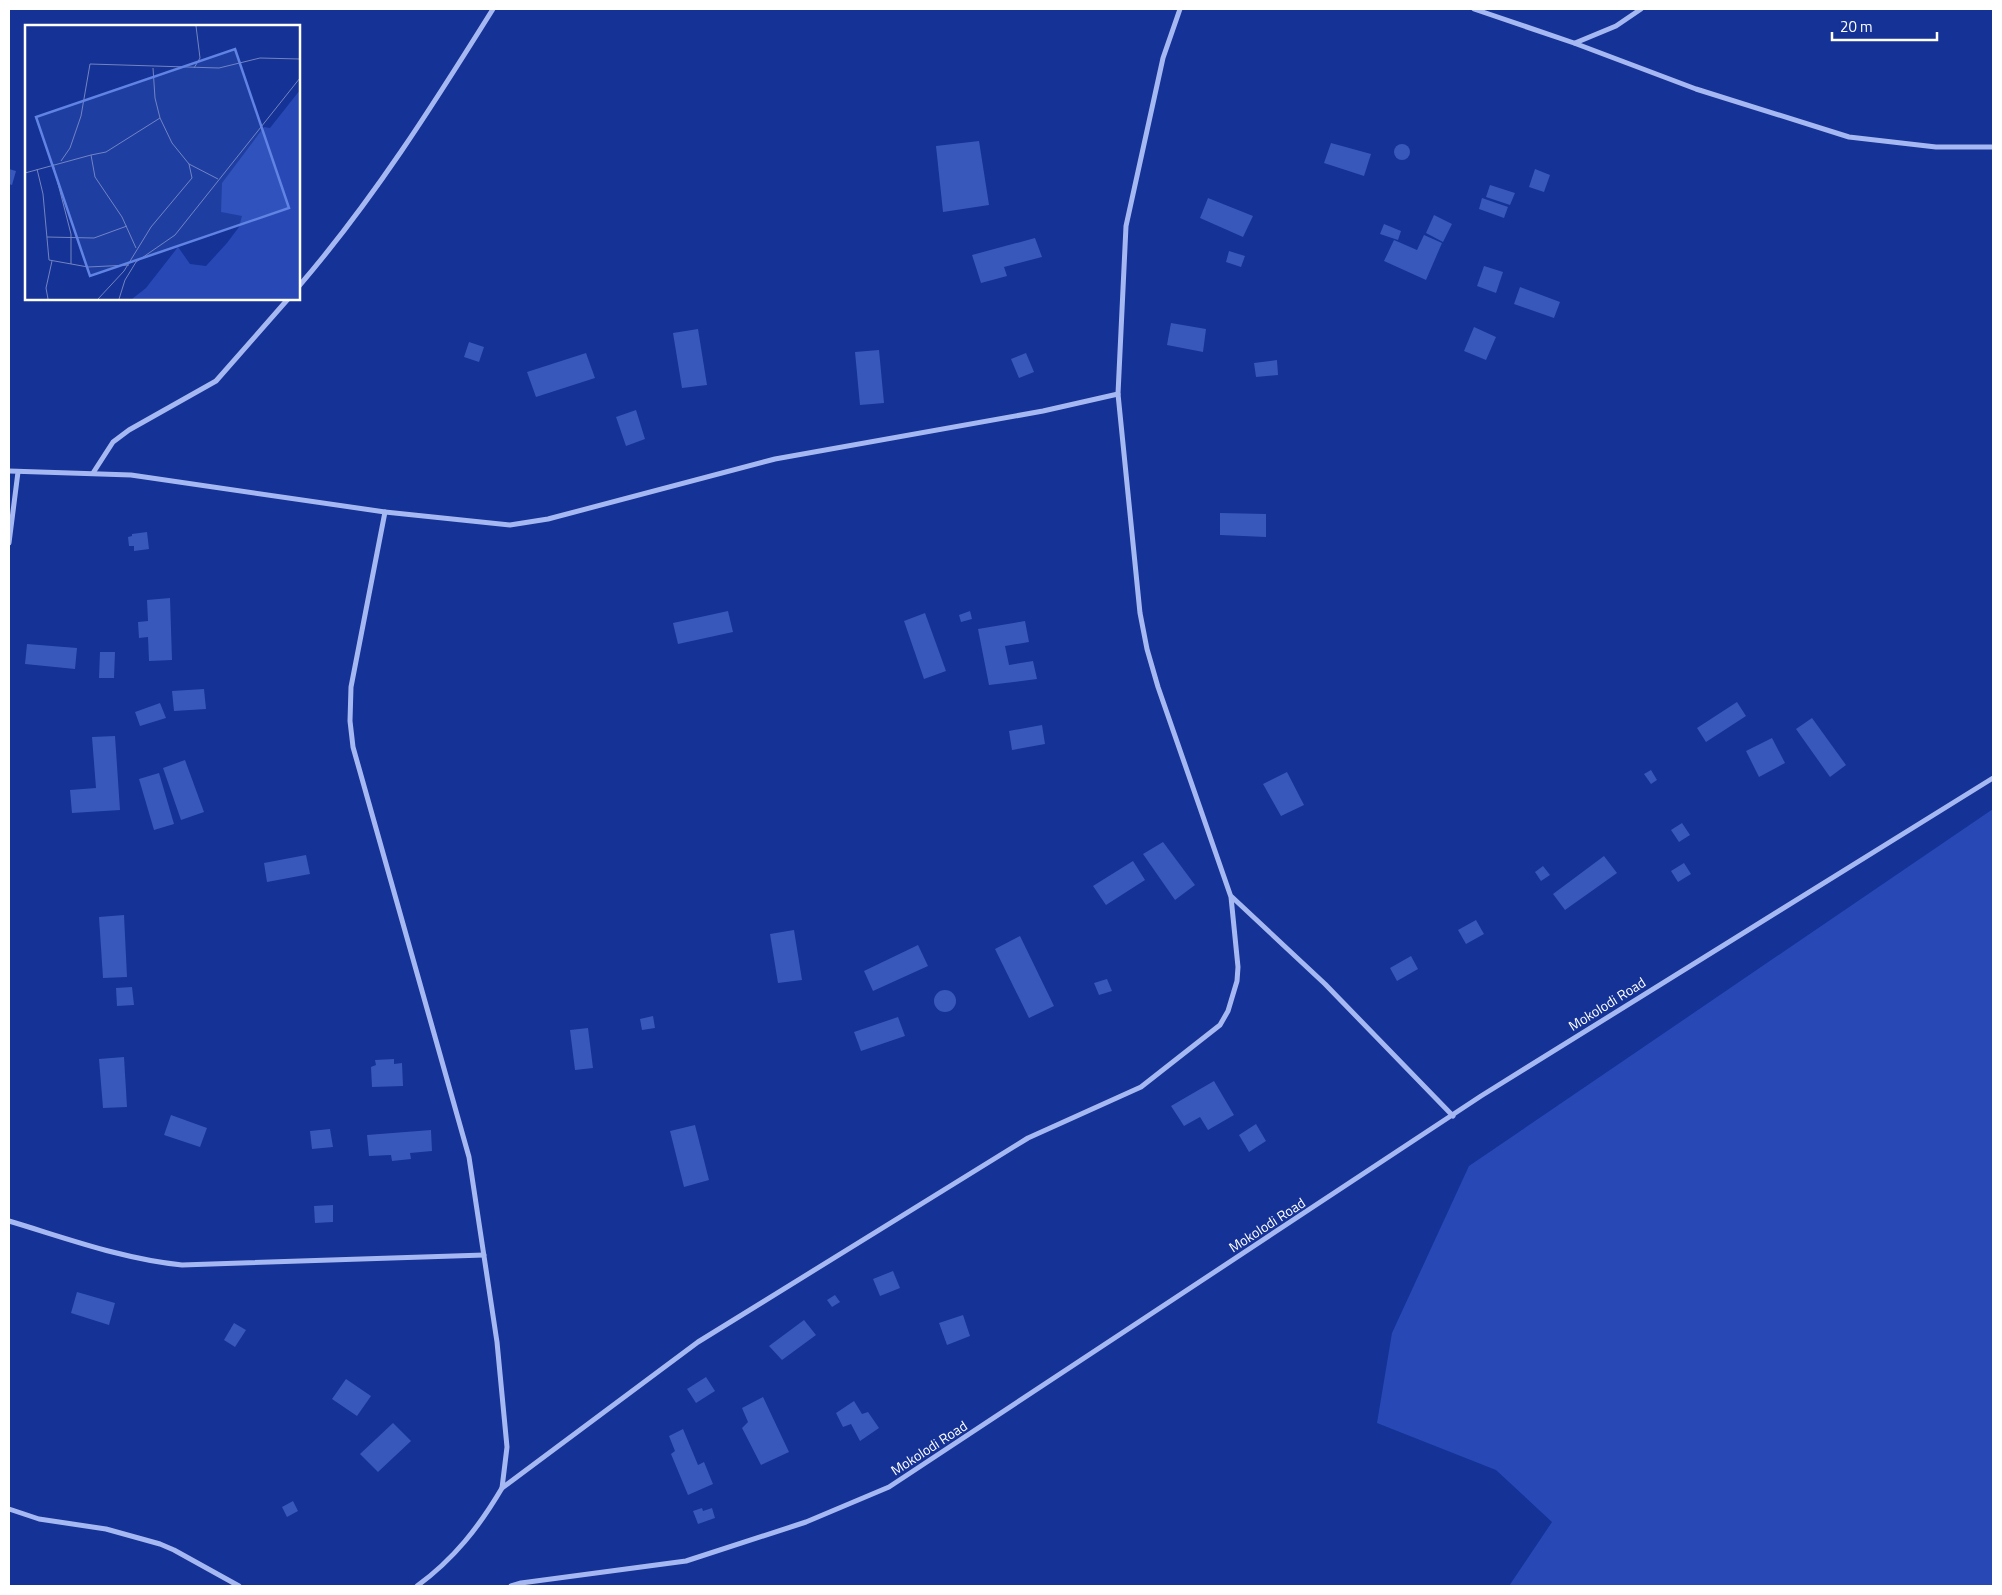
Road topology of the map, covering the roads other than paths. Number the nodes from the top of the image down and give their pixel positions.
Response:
1 (493, 9) edge
2 (1180, 9) edge
3 (1474, 9) edge
4 (1641, 9) edge
5 (1574, 43) junction
6 (1993, 147) edge
7 (300, 285) edge
8 (287, 300) edge
9 (1118, 394) junction
10 (9, 471) edge
11 (18, 472) junction
12 (92, 473) junction
13 (385, 512) junction
14 (9, 543) edge
15 (1993, 778) edge
16 (1231, 897) junction
17 (1453, 1116) junction
18 (9, 1221) edge
19 (484, 1255) junction
20 (502, 1488) junction
21 (9, 1509) edge
22 (238, 1586) edge
23 (416, 1586) edge
24 (511, 1586) edge

1 - 7 street
2 - 9 street
3 - 5 street
4 - 5 street
5 - 6 street
8 - 12 street
9 - 13 street
9 - 16 street
10 - 11 street
11 - 12 street
11 - 14 street
12 - 13 street
13 - 19 street
15 - 17 street, Mokolodi Road
16 - 17 street
16 - 20 street
17 - 24 street, Mokolodi Road
18 - 19 street
19 - 20 street
20 - 23 street
21 - 22 street

